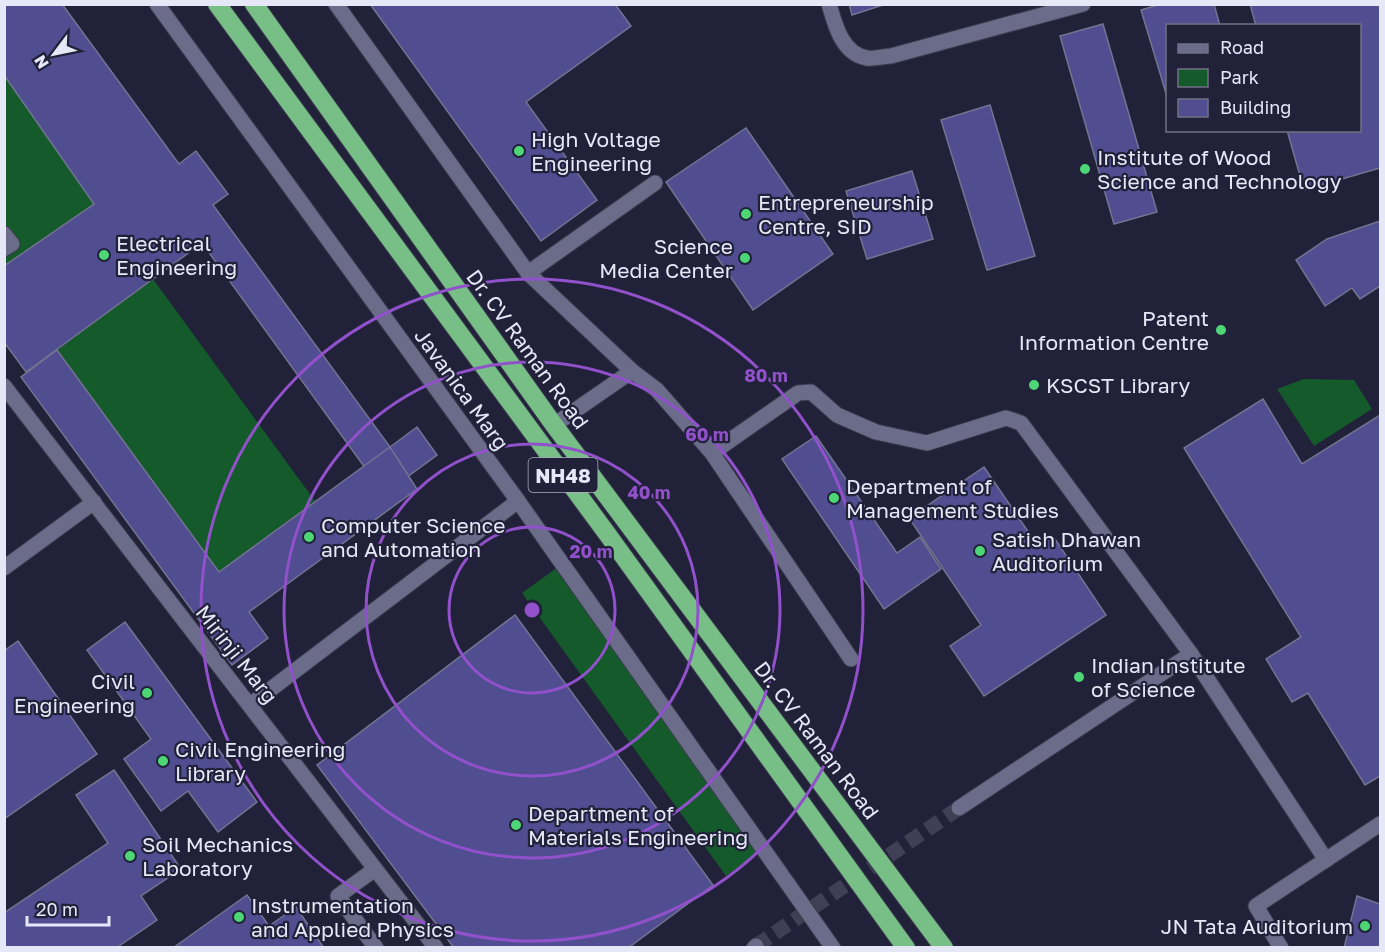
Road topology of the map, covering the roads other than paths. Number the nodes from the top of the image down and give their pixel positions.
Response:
1 (157, 4) edge
2 (217, 4) edge
3 (254, 4) edge
4 (336, 4) edge
5 (829, 4) edge
6 (1083, 4) edge
7 (655, 183) dead end
8 (4, 234) edge
9 (4, 249) edge
10 (528, 273) junction
11 (632, 371) junction
12 (6, 390) edge
13 (554, 425) junction
14 (712, 453) junction
15 (518, 501) junction
16 (94, 502) junction
17 (4, 568) edge
18 (1191, 654) junction
19 (851, 659) dead end
20 (250, 705) junction
21 (959, 808) tunnel mouth
22 (1380, 824) edge
23 (1326, 860) junction
24 (375, 869) junction
25 (376, 948) edge
26 (436, 948) edge
27 (833, 948) edge
28 (906, 948) edge
29 (944, 948) edge
30 (1281, 948) edge

1 - 15 lane, Javanica Marg
2 - 28 highway, NH48
3 - 13 highway, Dr. CV Raman Road / NH48
4 - 10 lane
5 - 6 lane
7 - 10 lane
8 - 9 lane
10 - 11 lane
11 - 13 lane
11 - 14 lane
12 - 16 lane, Mirinji Marg
13 - 29 highway, Dr. CV Raman Road / NH48
14 - 18 lane
14 - 19 lane
15 - 20 lane
15 - 27 lane, Javanica Marg
16 - 17 lane
16 - 20 lane, Mirinji Marg
18 - 21 lane
18 - 23 lane
20 - 24 lane, Mirinji Marg
22 - 23 lane
23 - 30 lane
24 - 25 lane
24 - 26 lane, Mirinji Marg

